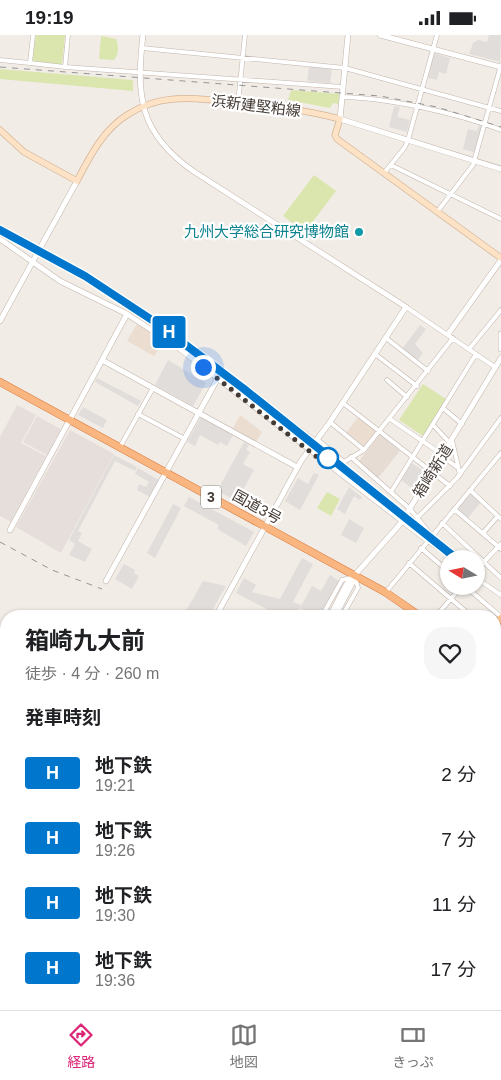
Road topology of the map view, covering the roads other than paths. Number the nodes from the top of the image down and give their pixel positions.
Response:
1 (33, 35) edge
2 (68, 35) edge
3 (143, 35) edge
4 (245, 35) edge
5 (348, 35) edge
6 (437, 35) edge
7 (383, 36) edge
8 (142, 48) junction
9 (433, 49) junction
10 (242, 58) junction
11 (0, 60) edge
12 (30, 63) junction
13 (501, 66) edge
14 (65, 67) junction
15 (345, 68) junction
16 (139, 71) junction
17 (240, 80) junction
18 (343, 87) junction
19 (422, 88) junction
20 (342, 97) junction
21 (238, 103) junction
22 (490, 106) junction
23 (143, 107) junction
24 (417, 108) junction
25 (501, 111) edge
26 (340, 119) junction
27 (485, 124) junction
28 (0, 130) edge
29 (501, 130) edge
30 (408, 140) junction
31 (475, 160) junction
32 (391, 165) junction
33 (501, 169) edge
34 (384, 173) junction
35 (77, 181) junction
36 (451, 194) junction
37 (438, 212) junction
38 (501, 219) edge
39 (0, 239) edge
40 (501, 259) edge
41 (33, 262) junction
42 (406, 307) junction
43 (501, 310) edge
44 (127, 313) junction
45 (0, 321) edge
46 (448, 333) junction
47 (501, 334) edge
48 (386, 338) junction
49 (453, 338) junction
50 (469, 349) junction
51 (501, 349) edge
52 (375, 354) junction
53 (476, 354) junction
54 (501, 358) edge
55 (102, 360) junction
56 (495, 367) junction
57 (428, 371) junction
58 (218, 378) junction
59 (387, 380) dead end
60 (0, 382) edge
61 (417, 386) junction
62 (153, 388) junction
63 (407, 397) junction
64 (343, 403) junction
65 (444, 409) junction
66 (199, 413) junction
67 (138, 414) junction
68 (501, 417) edge
69 (390, 419) junction
70 (70, 421) junction
71 (330, 422) junction
72 (462, 423) junction
73 (434, 426) junction
74 (380, 432) junction
75 (185, 439) junction
76 (317, 439) junction
77 (424, 441) junction
78 (451, 441) junction
79 (120, 447) junction
80 (364, 450) junction
81 (308, 451) junction
82 (501, 453) edge
83 (442, 456) junction
84 (351, 457) junction
85 (413, 458) junction
86 (297, 467) junction
87 (458, 468) junction
88 (432, 472) junction
89 (167, 473) junction
90 (460, 475) junction
91 (450, 486) junction
92 (470, 490) junction
93 (391, 492) junction
94 (410, 509) junction
95 (454, 509) junction
96 (418, 517) junction
97 (499, 518) edge
98 (401, 523) junction
99 (442, 523) junction
100 (265, 527) junction
101 (10, 530) dead end
102 (483, 533) junction
103 (432, 535) junction
104 (428, 541) junction
105 (500, 547) edge
106 (421, 549) junction
107 (442, 550) edge
108 (471, 550) edge
109 (485, 561) edge
110 (409, 563) junction
111 (485, 563) edge
112 (440, 565) edge
113 (355, 577) junction
114 (501, 578) edge
115 (106, 581) dead end
116 (485, 583) edge
117 (385, 592) junction
118 (500, 594) edge
119 (454, 595) edge
120 (474, 595) edge
121 (450, 599) junction
122 (219, 610) edge
123 (325, 610) edge
124 (333, 610) edge
125 (338, 610) edge
126 (345, 610) edge
127 (411, 610) edge
128 (441, 610) edge
129 (464, 610) edge
130 (492, 610) edge

1 - 12 street
2 - 14 street
3 - 8 street
4 - 10 street
5 - 15 street
6 - 9 street
7 - 9 street
8 - 10 street
8 - 16 street
9 - 13 street
9 - 19 street
10 - 15 street
10 - 17 street
11 - 12 street
12 - 14 street
13 - 22 street
14 - 16 street
15 - 18 street
15 - 19 street
16 - 17 street
16 - 23 street
17 - 18 street
17 - 21 street
18 - 20 street
19 - 22 street
19 - 24 street
20 - 24 street
20 - 26 street
21 - 23 main road, 浜新建堅粕線
21 - 26 main road, 浜新建堅粕線
22 - 25 street
22 - 27 street
23 - 35 main road, 浜新建堅粕線
23 - 42 street
24 - 27 street
24 - 30 street
26 - 30 street
26 - 34 main road
27 - 29 street
27 - 31 street
28 - 35 main road
30 - 31 street
30 - 32 street
31 - 33 street
31 - 36 street
32 - 34 street
32 - 36 street
34 - 37 main road
35 - 41 street
36 - 37 street
36 - 38 street
37 - 40 main road
39 - 41 street
40 - 46 street
41 - 44 street
41 - 45 street
42 - 46 street
42 - 48 street
43 - 50 street
44 - 55 street
44 - 58 street
46 - 49 street
47 - 51 street
48 - 52 street
48 - 57 street
49 - 50 street
49 - 57 street
50 - 53 street
52 - 61 street
52 - 64 street
53 - 56 street
53 - 65 street
54 - 56 street, 箱崎新道
55 - 62 street
55 - 70 street
56 - 72 street, 箱崎新道
57 - 61 street
58 - 66 street
58 - 81 street
59 - 63 street
60 - 70 highway, 国道3号 / 3
61 - 63 street
62 - 66 street
62 - 67 street
63 - 69 street
64 - 71 street
64 - 74 street
65 - 72 street
65 - 73 street
66 - 75 street
66 - 86 street
67 - 75 street
67 - 79 street
68 - 90 street
69 - 74 street
69 - 77 street
70 - 79 highway, 国道3号 / 3
70 - 101 street
71 - 76 street
71 - 80 street
72 - 78 street, 箱崎新道
73 - 77 street
73 - 78 street
74 - 80 street
74 - 85 street
75 - 89 street
76 - 81 street
76 - 84 street
77 - 83 street
77 - 85 street
78 - 83 street, 箱崎新道
78 - 87 street
79 - 89 highway, 国道3号 / 3
80 - 84 street
81 - 86 street
81 - 98 street
82 - 92 street
83 - 87 street
83 - 88 street, 箱崎新道
84 - 93 street
85 - 88 street
85 - 93 street
86 - 100 street
87 - 90 street
88 - 91 street
88 - 94 street, 箱崎新道
89 - 100 highway, 国道3号 / 3
89 - 115 street
90 - 91 street
91 - 96 street
92 - 95 street
92 - 97 street
93 - 94 street
94 - 96 street
94 - 98 street, 箱崎新道
95 - 99 street
95 - 102 street
96 - 103 street
97 - 102 street
98 - 104 street
98 - 113 street, 箱崎新道
99 - 103 street
99 - 108 street
100 - 113 highway, 国道3号 / 3
100 - 122 street
102 - 105 street
103 - 104 street
104 - 106 street
104 - 107 street
105 - 109 street
106 - 110 street
106 - 112 street
110 - 117 street
110 - 121 street
111 - 114 street
113 - 117 highway, 国道3号 / 3
113 - 123 street
113 - 124 street
113 - 125 street
113 - 126 street
116 - 118 street
117 - 127 highway, 国道3号 / 3
119 - 121 street
120 - 130 street
121 - 128 street
121 - 129 street

